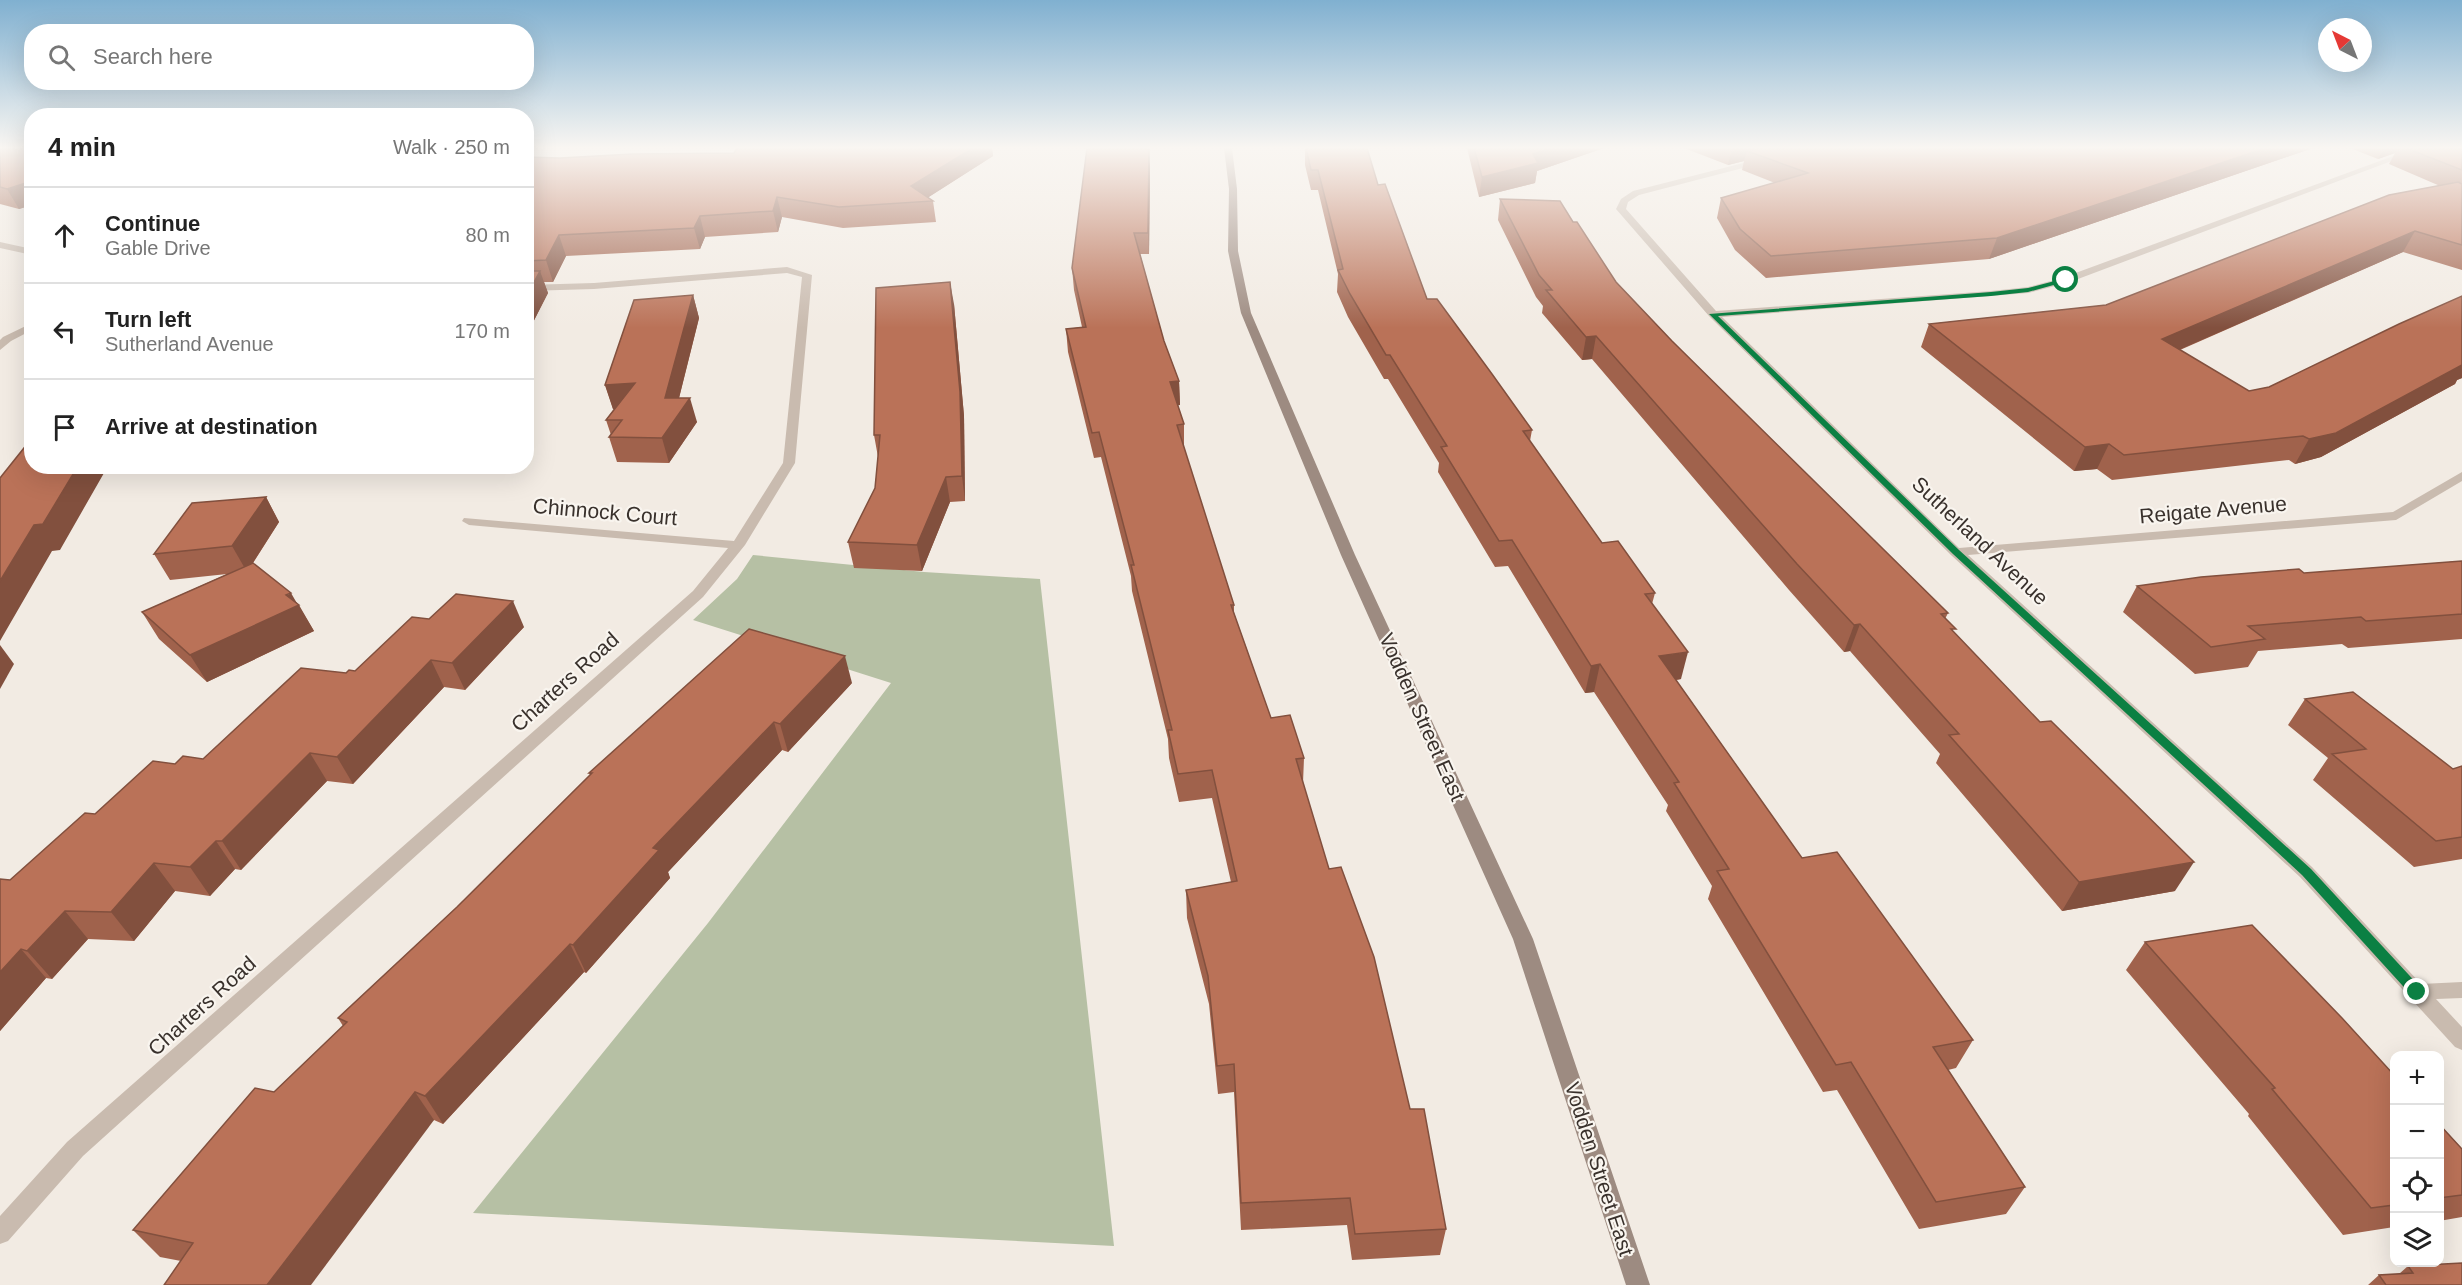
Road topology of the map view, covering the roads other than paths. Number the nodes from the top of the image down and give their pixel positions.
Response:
1 (1233, 208) edge
2 (1622, 208) edge
3 (2260, 208) edge
4 (0, 245) edge
5 (24, 250) edge
6 (534, 288) edge
7 (1713, 314) junction
8 (24, 330) edge
9 (0, 347) edge
10 (2462, 476) edge
11 (469, 521) dead end
12 (738, 544) junction
13 (1956, 552) junction
14 (2462, 990) edge
15 (2417, 992) junction
16 (2462, 1041) edge
17 (0, 1233) edge
18 (1638, 1285) edge

1 - 18 street, Vodden Street East
2 - 7 street, Sutherland Avenue
3 - 7 street
4 - 5 street
6 - 12 street, Charters Road
7 - 13 street, Sutherland Avenue
8 - 9 street
10 - 13 street, Reigate Avenue
11 - 12 street, Chinnock Court
12 - 17 street, Charters Road
13 - 15 street, Sutherland Avenue
14 - 15 street
15 - 16 street, Sutherland Avenue

